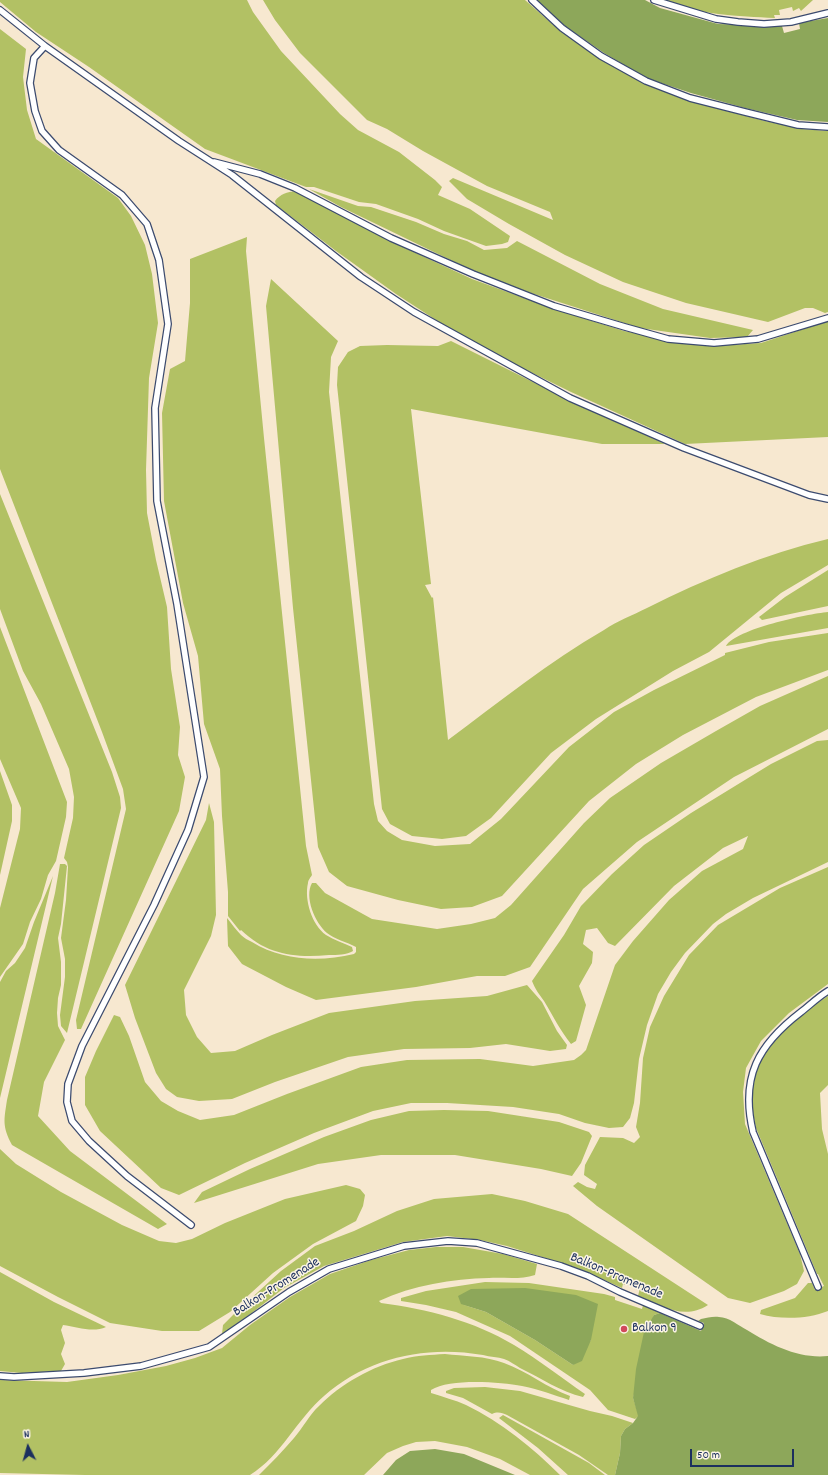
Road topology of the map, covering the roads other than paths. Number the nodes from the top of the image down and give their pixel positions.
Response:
1 (532, 0) edge
2 (654, 0) edge
3 (0, 10) edge
4 (828, 13) edge
5 (45, 46) junction
6 (828, 126) edge
7 (208, 160) junction
8 (828, 318) edge
9 (828, 499) edge
10 (828, 991) edge
11 (191, 1225) dead end
12 (818, 1287) dead end
13 (700, 1326) dead end
14 (0, 1376) edge

1 - 6 lane
2 - 4 lane
3 - 5 lane
5 - 7 lane
5 - 11 lane
7 - 8 lane
7 - 9 lane
10 - 12 lane
13 - 14 lane, Balkon-Promenade

